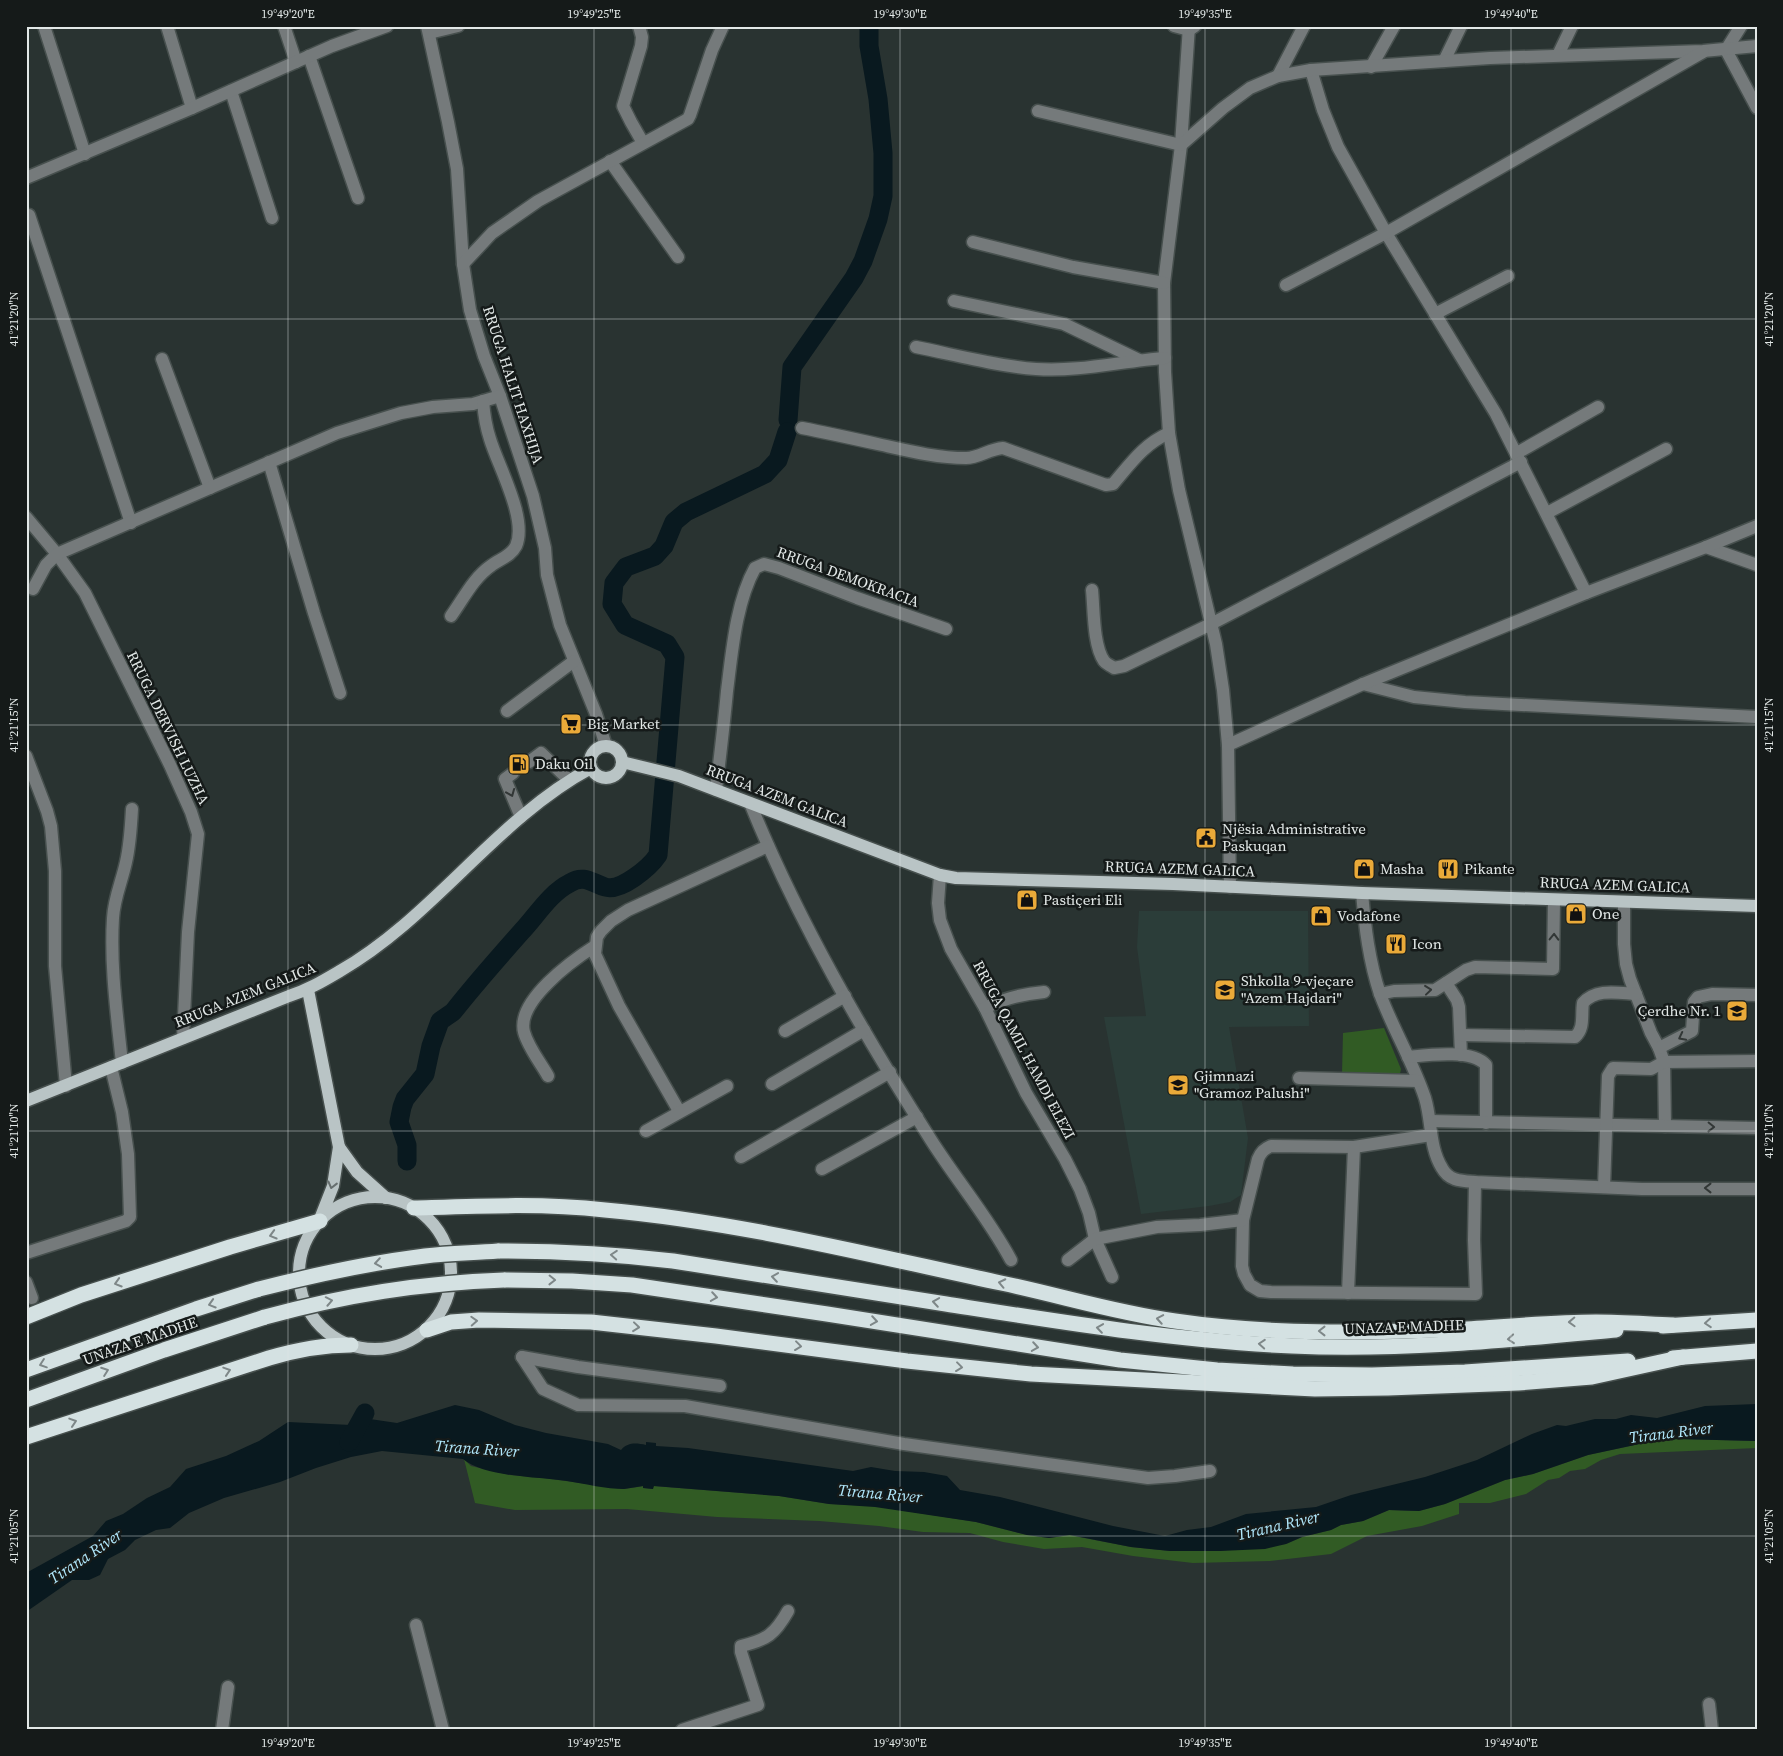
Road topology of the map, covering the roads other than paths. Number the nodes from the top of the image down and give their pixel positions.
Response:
1 (44, 26) edge
2 (167, 26) edge
3 (284, 26) edge
4 (387, 26) edge
5 (458, 26) edge
6 (639, 26) edge
7 (723, 26) edge
8 (1174, 26) edge
9 (1304, 26) edge
10 (1394, 26) edge
11 (1461, 26) edge
12 (1572, 26) edge
13 (1740, 26) edge
14 (1191, 27) edge
15 (428, 30) edge
16 (1757, 46) edge
17 (1726, 50) junction
18 (1703, 52) junction
19 (1558, 55) junction
20 (309, 56) junction
21 (1444, 61) junction
22 (296, 62) junction
23 (1371, 67) junction
24 (1311, 70) junction
25 (1278, 76) junction
26 (231, 91) junction
27 (192, 108) junction
28 (1757, 108) edge
29 (1038, 111) dead end
30 (643, 143) junction
31 (1181, 145) junction
32 (85, 154) junction
33 (610, 161) junction
34 (26, 178) edge
35 (358, 198) dead end
36 (29, 215) dead end
37 (272, 218) dead end
38 (1386, 233) junction
39 (973, 242) dead end
40 (678, 257) dead end
41 (463, 264) junction
42 (1508, 276) dead end
43 (1164, 283) junction
44 (1286, 285) dead end
45 (954, 301) dead end
46 (1435, 314) junction
47 (916, 346) dead end
48 (1165, 358) junction
49 (162, 359) dead end
50 (1140, 360) junction
51 (500, 396) junction
52 (483, 401) junction
53 (1598, 407) dead end
54 (802, 428) dead end
55 (1169, 433) junction
56 (1666, 449) dead end
57 (1519, 457) junction
58 (269, 462) junction
59 (210, 488) junction
60 (1547, 513) junction
61 (26, 517) edge
62 (131, 523) junction
63 (1757, 526) edge
64 (1706, 548) junction
65 (57, 554) junction
66 (1757, 565) edge
67 (33, 589) dead end
68 (1092, 590) dead end
69 (1586, 593) junction
70 (451, 616) dead end
71 (1211, 624) junction
72 (946, 629) dead end
73 (574, 660) junction
74 (1363, 684) junction
75 (340, 693) dead end
76 (507, 711) dead end
77 (1757, 716) edge
78 (1228, 745) junction
79 (606, 746) junction
80 (26, 756) edge
81 (529, 762) tunnel mouth
82 (622, 762) junction
83 (591, 768) junction
84 (513, 773) dead end
85 (569, 780) junction
86 (716, 790) junction
87 (750, 803) junction
88 (132, 809) dead end
89 (520, 817) junction
90 (768, 846) junction
91 (940, 875) junction
92 (1230, 887) junction
93 (1362, 893) junction
94 (1554, 900) junction
95 (1624, 902) junction
96 (1757, 906) edge
97 (595, 946) junction
98 (1446, 983) junction
99 (308, 990) junction
100 (1044, 992) dead end
101 (1380, 994) junction
102 (1636, 994) junction
103 (1754, 995) edge
104 (845, 996) junction
105 (984, 1008) junction
106 (864, 1030) junction
107 (785, 1031) dead end
108 (1461, 1035) junction
109 (183, 1038) junction
110 (1659, 1048) junction
111 (1461, 1055) junction
112 (1408, 1057) junction
113 (1757, 1061) edge
114 (1664, 1062) junction
115 (117, 1065) junction
116 (890, 1072) junction
117 (548, 1076) dead end
118 (1299, 1078) dead end
119 (1418, 1082) junction
120 (772, 1084) dead end
121 (66, 1086) junction
122 (727, 1086) dead end
123 (26, 1101) edge
124 (679, 1111) junction
125 (917, 1117) junction
126 (1430, 1122) junction
127 (1486, 1123) junction
128 (1606, 1126) junction
129 (1665, 1126) junction
130 (1757, 1128) edge
131 (646, 1130) dead end
132 (1431, 1135) junction
133 (339, 1147) junction
134 (1354, 1147) junction
135 (741, 1156) dead end
136 (822, 1169) dead end
137 (1475, 1182) junction
138 (1604, 1187) junction
139 (1757, 1189) edge
140 (386, 1198) junction
141 (414, 1208) junction
142 (1243, 1220) junction
143 (320, 1221) junction
144 (1096, 1239) junction
145 (26, 1253) edge
146 (1011, 1260) dead end
147 (1068, 1260) dead end
148 (1112, 1277) dead end
149 (26, 1282) edge
150 (1348, 1293) junction
151 (32, 1298) dead end
152 (26, 1317) edge
153 (1757, 1320) edge
154 (1673, 1325) junction
155 (427, 1330) junction
156 (351, 1345) junction
157 (1757, 1351) edge
158 (1683, 1357) junction
159 (26, 1370) edge
160 (720, 1386) dead end
161 (26, 1400) edge
162 (26, 1438) edge
163 (1210, 1471) dead end
164 (788, 1611) dead end
165 (416, 1624) dead end
166 (228, 1687) dead end
167 (1709, 1704) dead end
168 (222, 1730) edge
169 (443, 1730) edge
170 (682, 1730) edge
171 (1712, 1730) edge

1 - 32 street
2 - 27 street
3 - 22 street
4 - 20 street
5 - 15 street
6 - 30 street
7 - 30 street
8 - 14 street
9 - 25 street
10 - 23 street
11 - 21 street
12 - 19 street
13 - 17 street
14 - 31 street
15 - 41 street, RRUGA HALIT HAXHIJA
16 - 17 street
17 - 18 street
17 - 28 street
18 - 19 street
18 - 38 street
19 - 21 street
20 - 22 street
20 - 35 street
21 - 23 street
22 - 26 street
23 - 24 street
24 - 25 street
24 - 38 street
25 - 31 street
26 - 27 street
26 - 37 street
27 - 32 street
29 - 31 street
30 - 33 street
31 - 43 street
32 - 34 street
33 - 40 street
33 - 41 street
36 - 62 street
38 - 44 street
38 - 46 street
39 - 43 street
41 - 51 street, RRUGA HALIT HAXHIJA
42 - 46 street
43 - 48 street
45 - 50 street
46 - 57 street
47 - 50 street
48 - 50 street
48 - 55 street
49 - 59 street
51 - 52 street
51 - 73 street, RRUGA HALIT HAXHIJA
52 - 58 street
52 - 70 street
53 - 57 street
54 - 55 street
55 - 71 street
56 - 60 street
57 - 60 street
57 - 71 street
58 - 59 street
58 - 75 street
59 - 62 street
60 - 69 street
61 - 65 street, RRUGA DERVISH LUZHA
62 - 65 street
63 - 64 street
64 - 66 street
64 - 69 street
65 - 67 street
65 - 109 street, RRUGA DERVISH LUZHA
68 - 71 street
69 - 74 street
71 - 78 street
72 - 86 street, RRUGA DEMOKRACIA
73 - 76 street
73 - 79 street, RRUGA HALIT HAXHIJA
74 - 77 street
74 - 78 street
78 - 92 street
79 - 82 main road
79 - 83 main road
80 - 121 street
81 - 85 street
82 - 83 main road
82 - 86 main road, RRUGA AZEM GALICA
83 - 85 main road, RRUGA AZEM GALICA
84 -> 89 street
85 - 89 main road, RRUGA AZEM GALICA
86 - 87 main road, RRUGA AZEM GALICA
87 - 90 street
87 - 91 main road, RRUGA AZEM GALICA
88 - 115 street
89 - 99 main road, RRUGA AZEM GALICA
90 - 97 street
90 - 104 street
91 - 92 main road, RRUGA AZEM GALICA
91 - 105 street, RRUGA QAMIL HAMDI ELEZI
92 - 93 main road, RRUGA AZEM GALICA
93 - 94 main road, RRUGA AZEM GALICA
93 - 101 street
94 - 95 main road, RRUGA AZEM GALICA
98 -> 94 street
95 - 96 main road, RRUGA AZEM GALICA
95 - 102 street
97 - 117 street
97 - 124 street
101 -> 98 street
98 - 108 street
99 - 109 main road, RRUGA AZEM GALICA
99 - 133 main road
100 - 105 street
101 - 112 street
102 - 108 street
102 - 110 street
103 -> 110 street
104 - 106 street
104 - 107 street
105 - 144 street, RRUGA QAMIL HAMDI ELEZI
106 - 116 street
106 - 120 street
108 - 111 street
109 - 115 main road, RRUGA AZEM GALICA
110 - 114 street
111 - 112 street
111 - 127 street
112 - 119 street
113 - 114 street
114 - 128 street
114 - 129 street
115 - 121 main road, RRUGA AZEM GALICA
115 - 145 street
116 - 125 street
116 - 135 street
118 - 119 street
119 - 126 street
121 - 123 main road, RRUGA AZEM GALICA
122 - 124 street
124 - 131 street
125 - 136 street
125 - 146 street
126 - 127 street
126 - 132 street
127 - 128 street
128 - 129 street
128 - 138 street
129 -> 130 street
132 - 134 street
132 - 137 street
133 - 140 main road
133 -> 143 main road
134 - 142 street
134 - 150 street
137 - 138 street
137 - 150 street
139 -> 138 street
140 - 141 main road
140 - 143 main road
154 -> 141 highway
141 - 155 main road
142 - 144 street
142 - 150 street
143 -> 152 highway
143 - 156 main road
144 - 147 street
144 - 148 street, RRUGA QAMIL HAMDI ELEZI
149 - 151 street
153 -> 154 highway, UNAZA E MADHE
154 -> 159 highway, UNAZA E MADHE, bridge
155 - 156 main road
155 -> 158 highway
162 -> 156 highway
157 - 158 highway
161 -> 158 highway, UNAZA E MADHE, bridge
160 - 163 street
164 - 170 street
165 - 169 street
166 - 168 street
167 - 171 street

